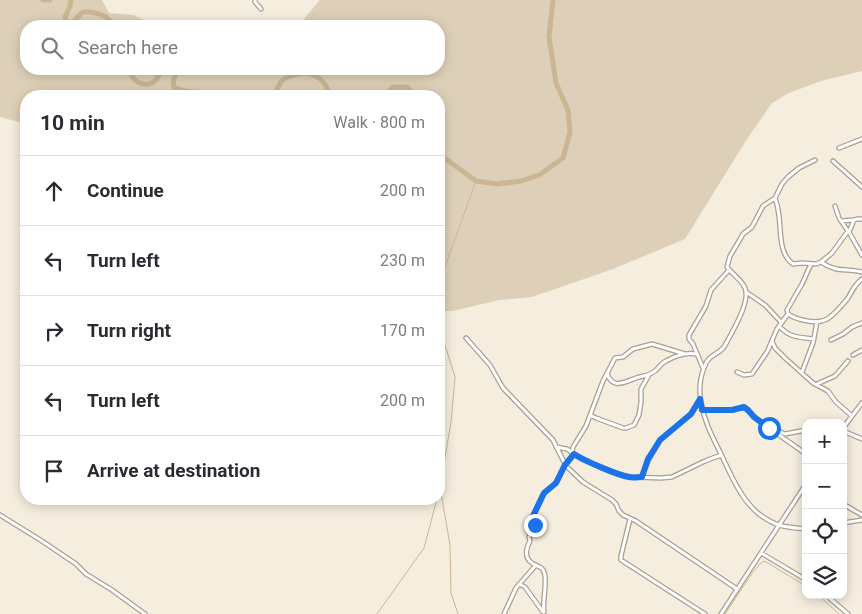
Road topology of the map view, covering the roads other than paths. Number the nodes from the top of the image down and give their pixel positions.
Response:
1 (255, 0) edge
2 (261, 9) dead end
3 (862, 138) edge
4 (839, 148) dead end
5 (815, 160) dead end
6 (833, 162) dead end
7 (862, 187) edge
8 (775, 198) junction
9 (835, 206) dead end
10 (854, 220) junction
11 (862, 220) edge
12 (841, 221) junction
13 (848, 231) junction
14 (862, 255) edge
15 (821, 262) junction
16 (811, 264) junction
17 (729, 270) junction
18 (862, 272) edge
19 (862, 279) edge
20 (746, 291) junction
21 (788, 314) junction
22 (781, 322) junction
23 (817, 322) junction
24 (862, 322) edge
25 (779, 326) junction
26 (466, 338) dead end
27 (814, 339) junction
28 (772, 340) junction
29 (831, 340) dead end
30 (862, 350) edge
31 (685, 354) junction
32 (697, 354) junction
33 (853, 355) dead end
34 (848, 361) dead end
35 (704, 368) junction
36 (737, 372) dead end
37 (802, 372) junction
38 (607, 373) junction
39 (649, 374) junction
40 (611, 381) junction
41 (602, 384) junction
42 (816, 385) junction
43 (700, 399) junction
44 (862, 403) edge
45 (702, 410) junction
46 (590, 415) junction
47 (852, 416) junction
48 (847, 424) edge
49 (771, 430) junction
50 (802, 431) edge
51 (847, 432) edge
52 (862, 439) edge
53 (556, 446) junction
54 (802, 451) edge
55 (573, 453) junction
56 (721, 455) junction
57 (565, 464) junction
58 (642, 477) junction
59 (802, 490) edge
60 (847, 506) edge
61 (0, 515) edge
62 (862, 515) edge
63 (630, 519) junction
64 (862, 520) edge
65 (847, 522) edge
66 (778, 526) junction
67 (802, 528) edge
68 (761, 553) junction
69 (536, 565) junction
70 (802, 578) edge
71 (519, 584) junction
72 (737, 589) junction
73 (831, 599) edge
74 (544, 613) edge
75 (145, 614) edge
76 (504, 614) edge
77 (705, 614) edge
78 (721, 614) edge
79 (848, 614) edge

1 - 2 street
3 - 4 street
5 - 8 street
6 - 7 street
8 - 16 street
8 - 17 street
9 - 12 street
10 - 11 street
10 - 12 street
10 - 13 street
12 - 13 street
13 - 14 street
13 - 15 street
15 - 16 street
15 - 18 street
16 - 21 street
17 - 20 street
17 - 32 street
19 - 23 street
20 - 22 street
20 - 35 street
21 - 22 street
21 - 23 street
22 - 25 street
23 - 27 street
24 - 29 street
25 - 27 street
25 - 28 street
26 - 53 street
27 - 37 street
28 - 36 street
28 - 37 street
30 - 33 street
31 - 32 street
31 - 38 street
31 - 39 street
32 - 35 street
34 - 42 street
35 - 43 street
37 - 42 street
38 - 40 street
38 - 41 street
39 - 40 street
39 - 46 street
40 - 41 street
41 - 46 street
42 - 47 street
43 - 45 street
43 - 58 street
44 - 47 street
45 - 49 street
45 - 56 street
46 - 55 street
47 - 48 street
49 - 50 street
49 - 54 street
51 - 52 street
53 - 55 street
53 - 57 street
55 - 57 street
55 - 58 street
56 - 58 street
56 - 66 street
57 - 63 street
57 - 69 street
59 - 66 street
60 - 62 street
61 - 75 street
63 - 72 street
63 - 77 street
64 - 65 street
66 - 67 street
66 - 68 street
68 - 70 street
68 - 72 street
69 - 71 street
69 - 74 street
71 - 74 street
71 - 76 street
72 - 78 street
73 - 79 street

